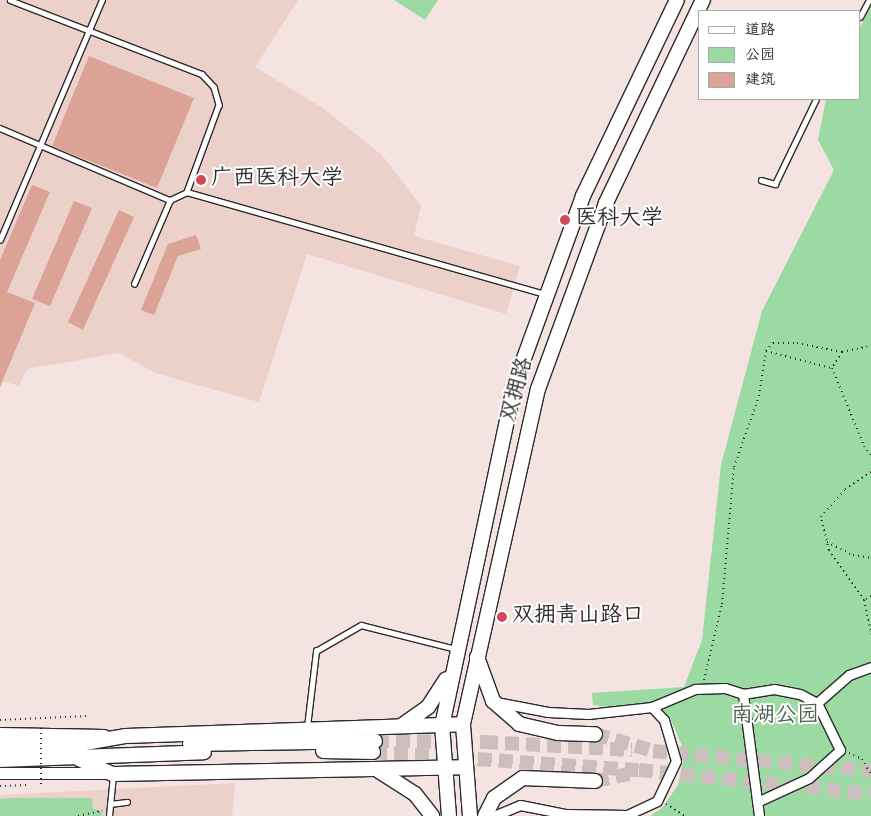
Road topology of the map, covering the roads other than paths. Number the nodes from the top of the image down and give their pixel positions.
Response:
1 (10, 0) edge
2 (102, 0) edge
3 (678, 0) edge
4 (869, 0) edge
5 (698, 10) edge
6 (861, 15) edge
7 (89, 31) junction
8 (816, 100) edge
9 (0, 128) edge
10 (40, 146) junction
11 (760, 180) dead end
12 (187, 192) junction
13 (170, 200) junction
14 (0, 240) edge
15 (134, 284) dead end
16 (547, 294) junction
17 (456, 649) junction
18 (477, 657) junction
19 (871, 667) edge
20 (452, 670) junction
21 (743, 694) junction
22 (493, 701) junction
23 (817, 703) junction
24 (652, 707) junction
25 (463, 724) junction
26 (400, 726) junction
27 (442, 726) junction
28 (306, 732) junction
29 (0, 733) edge
30 (595, 734) tunnel mouth
31 (126, 736) junction
32 (0, 746) edge
33 (68, 746) junction
34 (79, 759) junction
35 (0, 760) edge
36 (374, 767) junction
37 (464, 767) junction
38 (443, 768) junction
39 (0, 773) edge
40 (113, 774) junction
41 (595, 781) tunnel mouth
42 (128, 802) dead end
43 (757, 802) junction
44 (110, 804) junction
45 (108, 816) edge
46 (432, 816) edge
47 (450, 816) edge
48 (470, 816) edge
49 (485, 816) edge
50 (494, 816) edge
51 (759, 816) edge

1 - 7 lane
2 - 7 lane
3 - 16 main road, 双拥路
4 - 6 lane
5 - 18 main road, 双拥路
7 - 10 lane
7 - 12 lane
8 - 11 lane
9 - 10 lane
10 - 13 lane
10 - 14 lane
12 - 13 lane
12 - 16 lane
13 - 15 lane
16 - 17 main road, 双拥路
17 - 20 main road, 双拥路
17 - 28 lane
18 - 22 main road
18 - 25 main road, 双拥路
19 - 23 street
20 - 26 main road
20 - 27 main road, 双拥路
21 - 23 street
21 - 24 street
21 - 43 street
22 - 24 street
22 - 30 main road
23 - 43 street
24 - 50 street
25 - 27 main road
25 - 37 main road, 双拥路
26 - 27 main road
26 - 28 main road
27 - 38 main road, 双拥路
28 - 31 main road
29 - 31 street
31 - 33 main road
32 - 33 main road
33 - 34 main road
34 - 35 main road
34 - 40 main road
36 - 38 main road
36 - 40 main road
36 - 46 main road
37 - 38 main road
37 - 48 main road, 双拥路
38 - 47 main road, 双拥路
39 - 40 street
40 - 44 lane
41 - 49 main road
42 - 44 lane
43 - 51 street
44 - 45 lane

